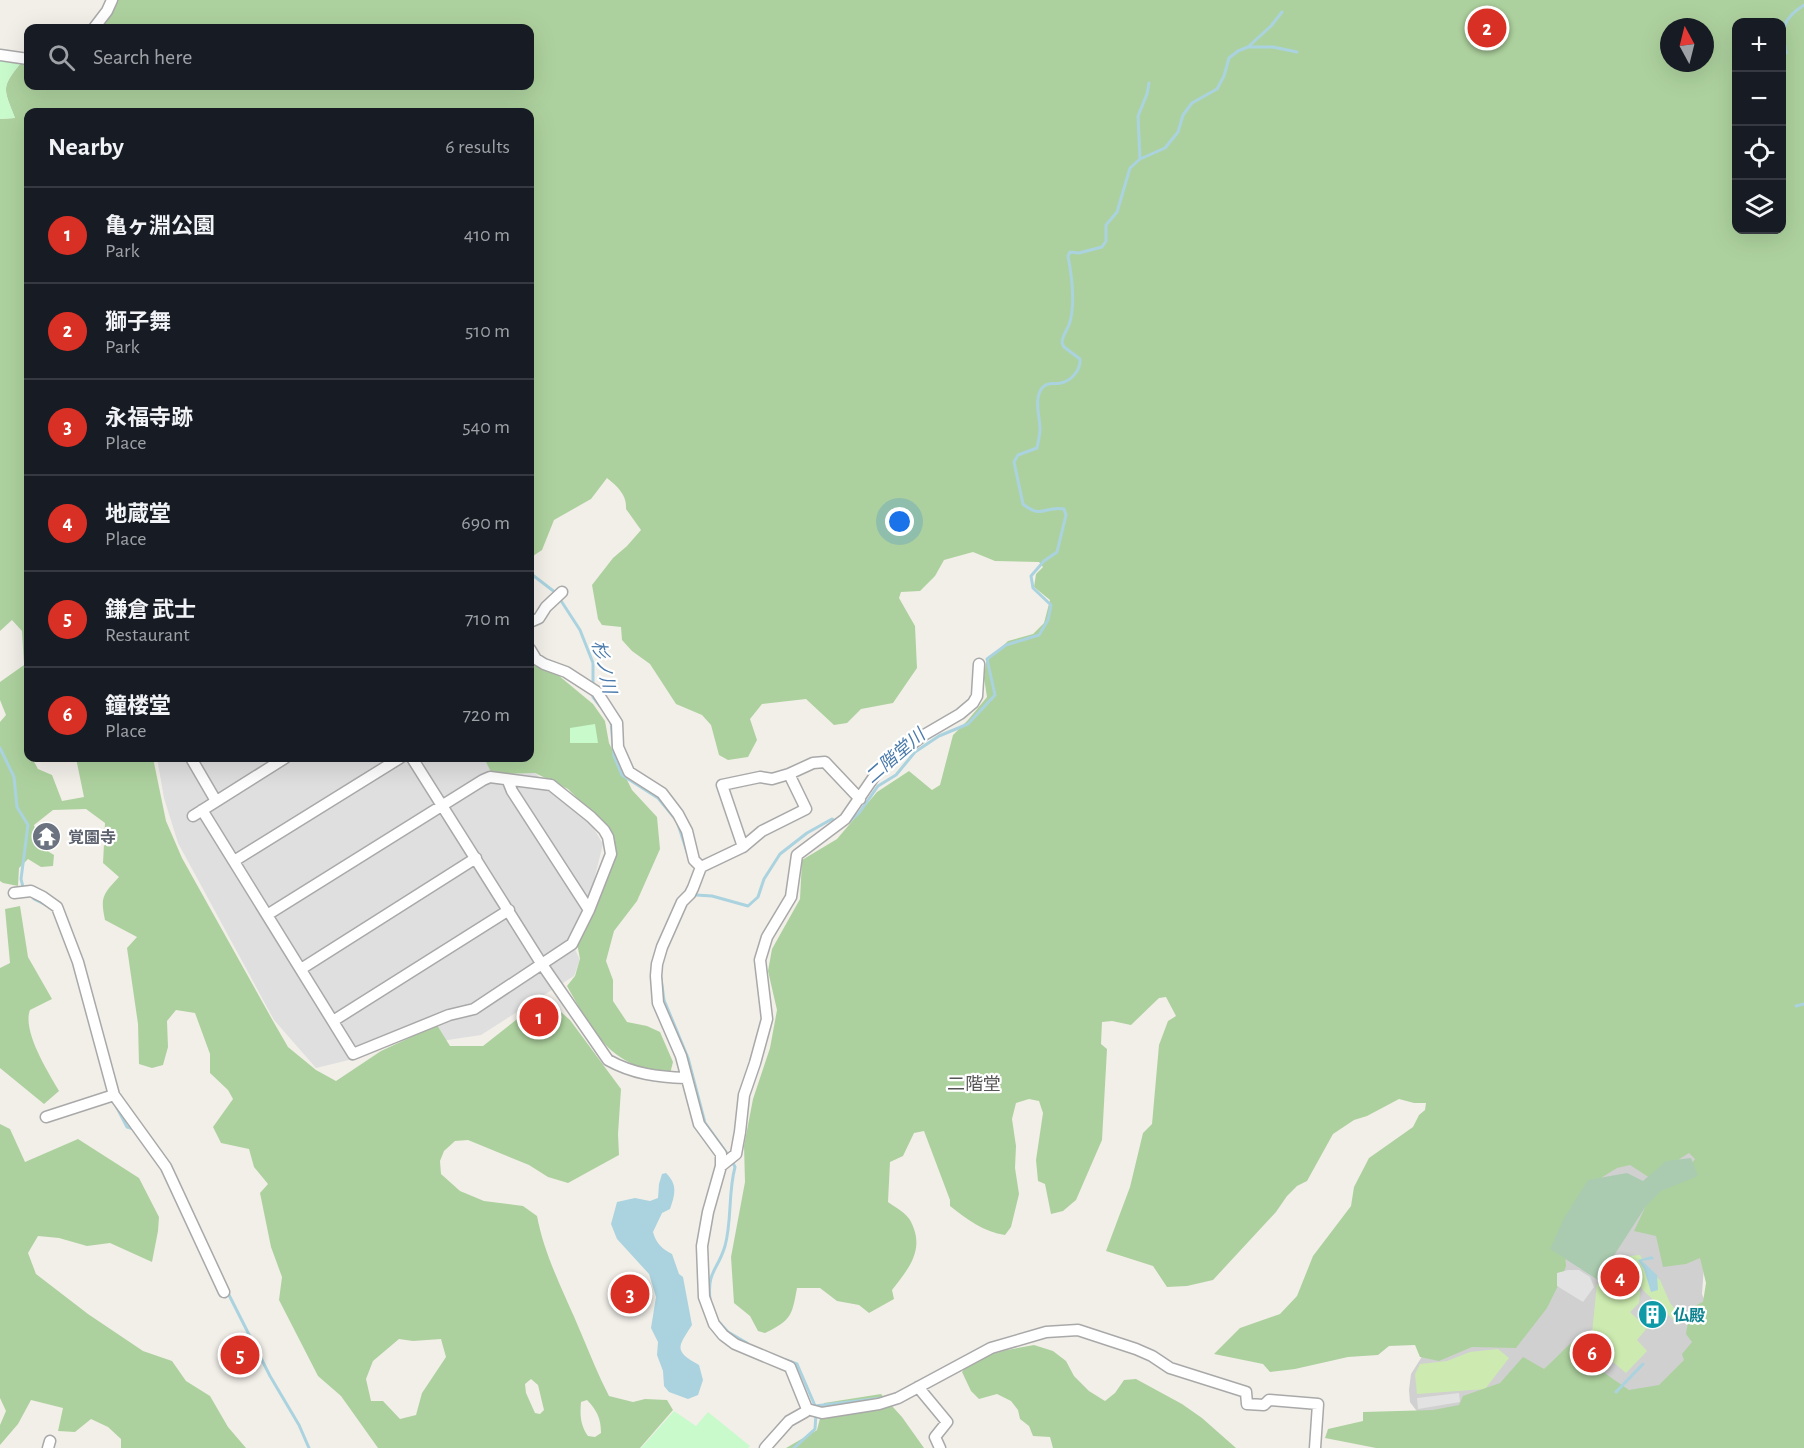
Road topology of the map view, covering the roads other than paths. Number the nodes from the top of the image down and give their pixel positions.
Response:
1 (112, 0) edge
2 (97, 24) edge
3 (0, 55) edge
4 (24, 59) edge
5 (562, 592) dead end
6 (534, 620) edge
7 (534, 655) edge
8 (979, 664) dead end
9 (193, 762) edge
10 (279, 762) edge
11 (394, 762) edge
12 (415, 762) edge
13 (789, 774) junction
14 (508, 781) junction
15 (860, 798) junction
16 (216, 801) junction
17 (443, 805) junction
18 (743, 847) junction
19 (476, 858) junction
20 (234, 861) junction
21 (698, 873) junction
22 (14, 894) dead end
23 (509, 910) junction
24 (589, 910) junction
25 (267, 915) junction
26 (541, 963) junction
27 (301, 969) junction
28 (333, 1021) junction
29 (686, 1078) junction
30 (114, 1095) junction
31 (46, 1117) dead end
32 (721, 1166) junction
33 (224, 1292) dead end
34 (918, 1387) junction
35 (807, 1408) junction
36 (765, 1448) edge
37 (940, 1448) edge
38 (1315, 1448) edge

1 - 2 street
3 - 4 street
5 - 6 street
7 - 21 street
8 - 15 street
9 - 16 street
10 - 16 street
11 - 20 street
12 - 17 street
13 - 15 street
13 - 18 street
13 - 18 street
14 - 17 street
14 - 24 street
14 - 24 street
15 - 32 street
16 - 20 street
17 - 19 street
17 - 25 street
18 - 21 street
19 - 23 street
19 - 27 street
20 - 25 street
21 - 29 street
22 - 30 street
23 - 26 street
23 - 28 street
24 - 26 street
25 - 27 street
26 - 28 street
26 - 29 street
27 - 28 street
29 - 32 street
30 - 31 street
30 - 33 street
32 - 35 street
34 - 35 street
34 - 37 street
34 - 38 street
35 - 36 street

